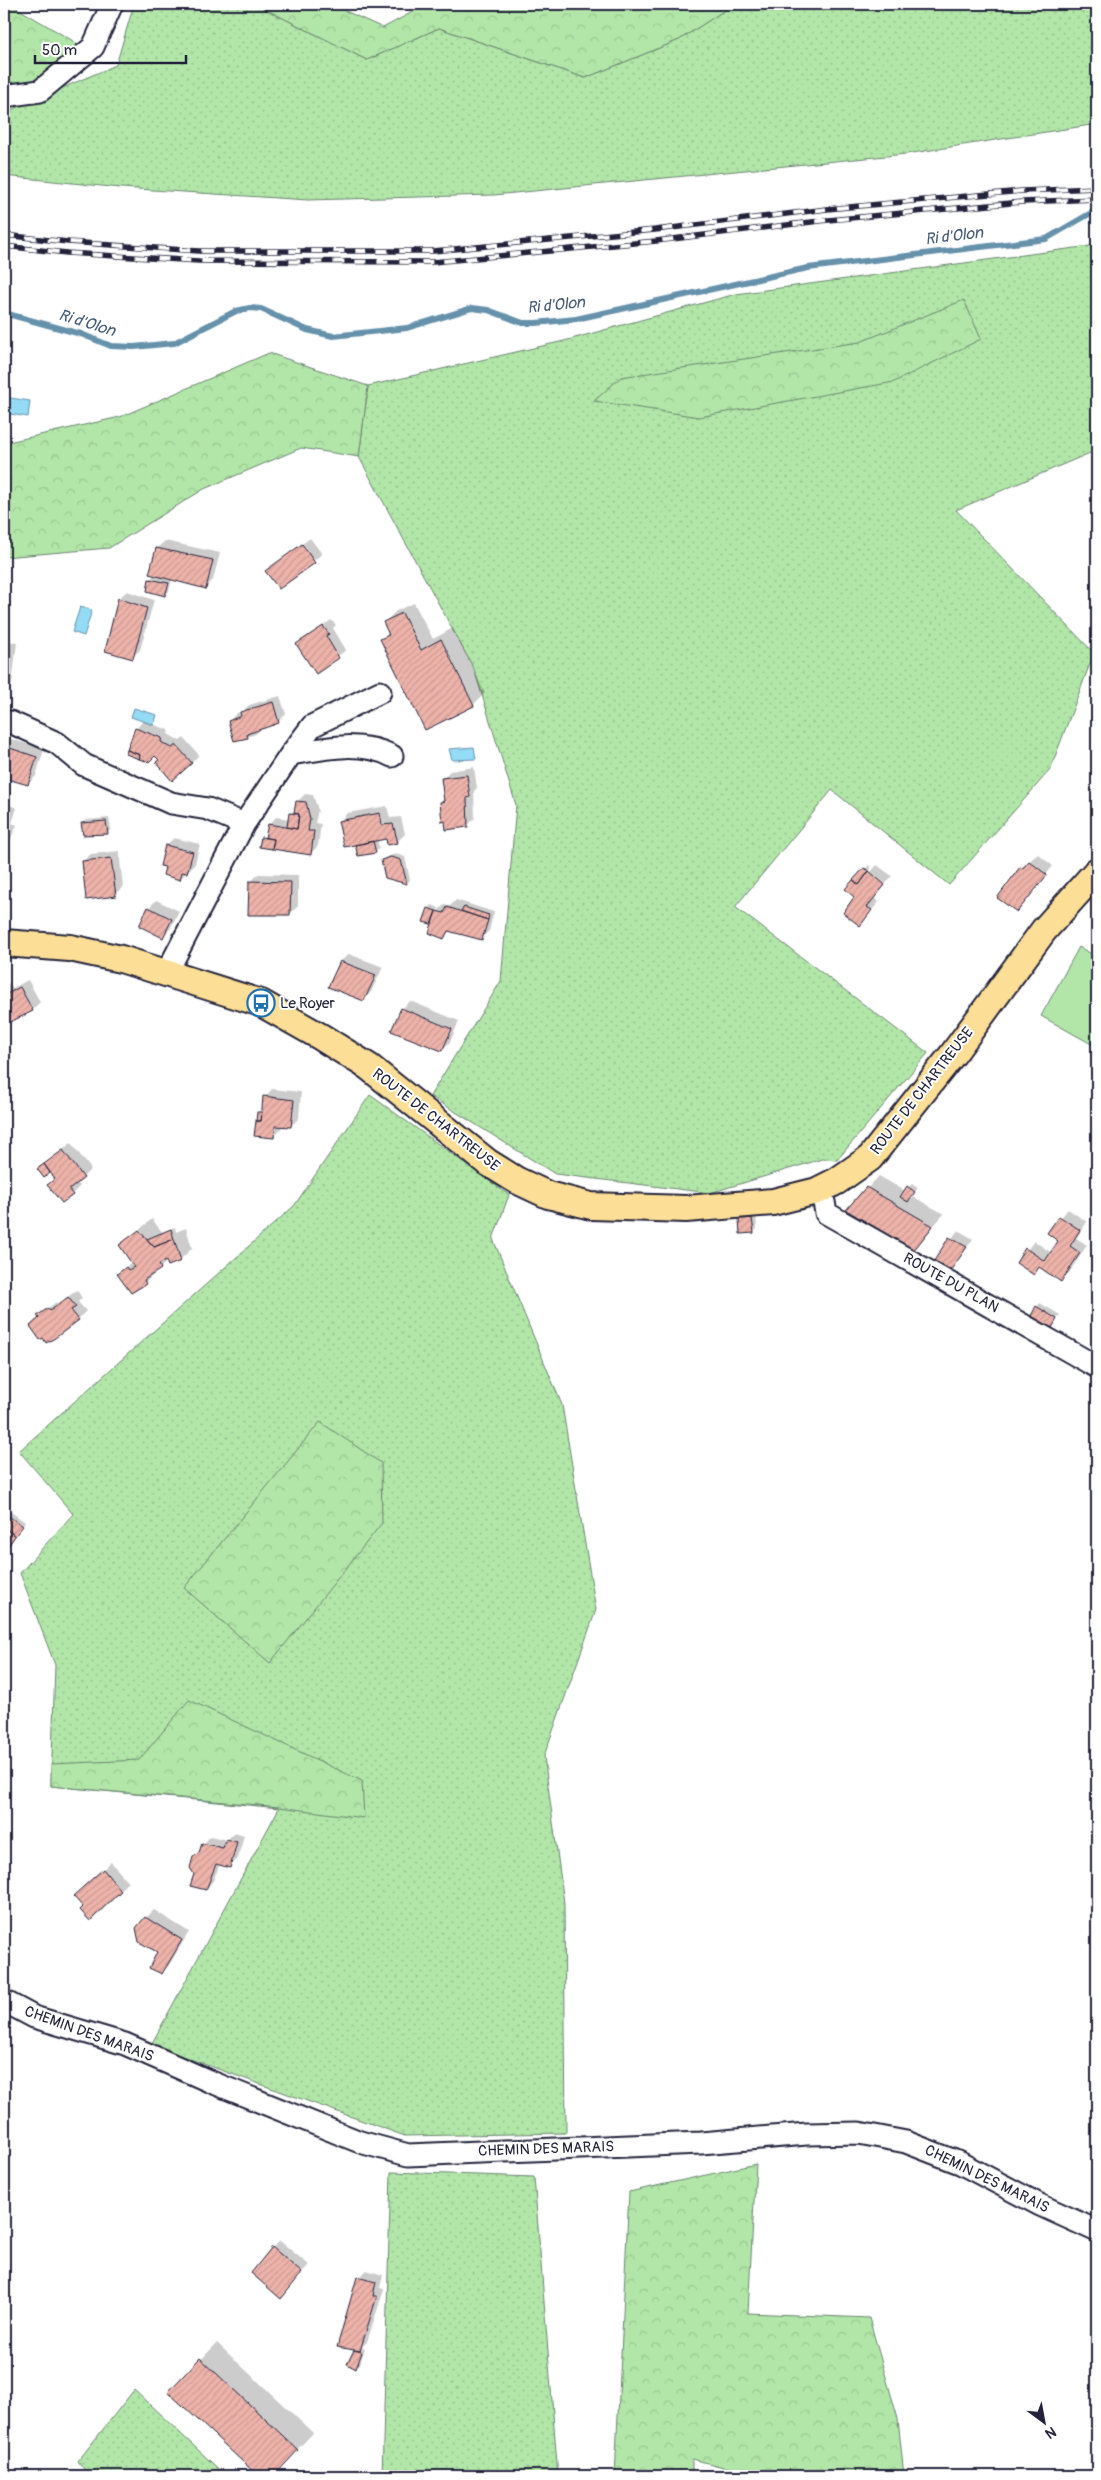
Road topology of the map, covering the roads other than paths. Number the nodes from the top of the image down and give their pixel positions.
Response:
1 (112, 4) edge
2 (4, 96) edge
3 (380, 692) dead end
4 (10, 722) dead end
5 (291, 754) junction
6 (392, 756) dead end
7 (244, 824) junction
8 (1097, 870) edge
9 (4, 943) edge
10 (168, 972) junction
11 (817, 1191) junction
12 (1097, 1367) edge
13 (4, 2000) edge
14 (1097, 2230) edge

1 - 2 street
3 - 5 street
4 - 7 street
5 - 6 street
5 - 7 street
7 - 10 street
8 - 11 main road, ROUTE DE CHARTREUSE
9 - 10 main road, ROUTE DE CHARTREUSE
10 - 11 main road, ROUTE DE CHARTREUSE
11 - 12 street, ROUTE DU PLAN
13 - 14 street, CHEMIN DES MARAIS

